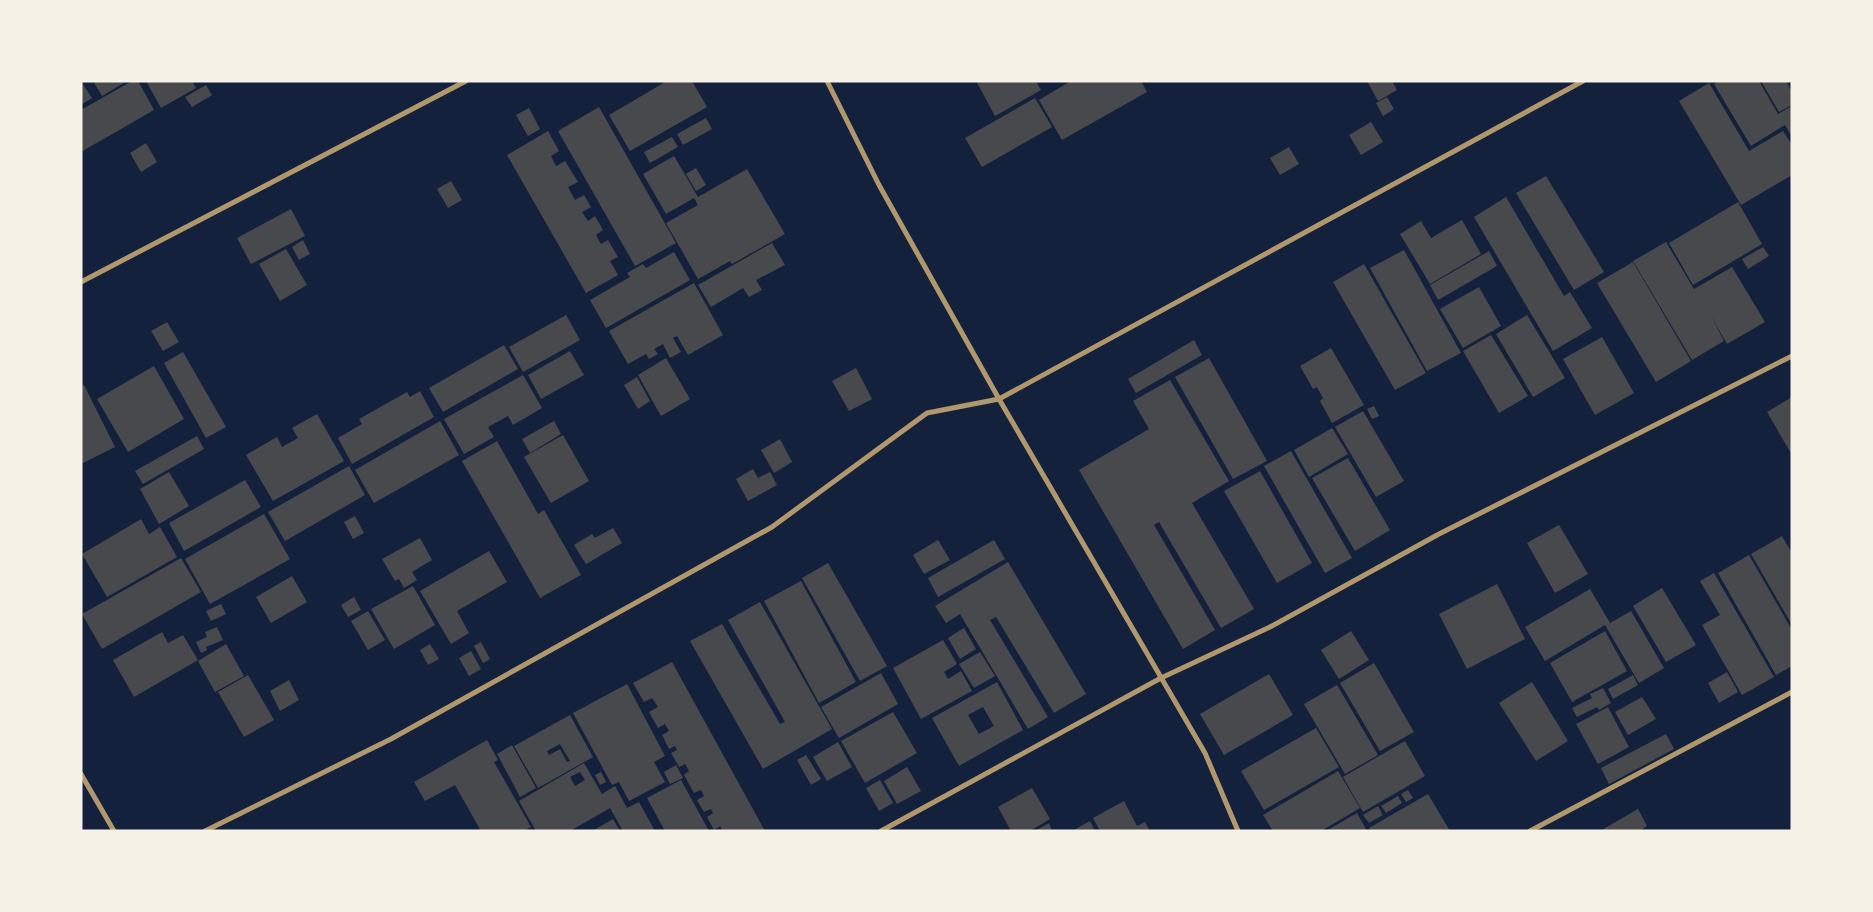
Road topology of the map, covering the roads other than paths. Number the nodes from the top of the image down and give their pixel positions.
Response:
1 (466, 81) edge
2 (827, 81) edge
3 (1583, 81) edge
4 (81, 282) edge
5 (1792, 356) edge
6 (999, 399) junction
7 (1161, 678) junction
8 (1792, 692) edge
9 (81, 774) edge
10 (114, 831) edge
11 (205, 831) edge
12 (881, 831) edge
13 (1238, 831) edge
14 (1530, 831) edge

1 - 4 street
2 - 6 street
3 - 6 street
5 - 7 street
6 - 7 street
6 - 11 street
7 - 12 street
7 - 13 street
8 - 14 street
9 - 10 street

